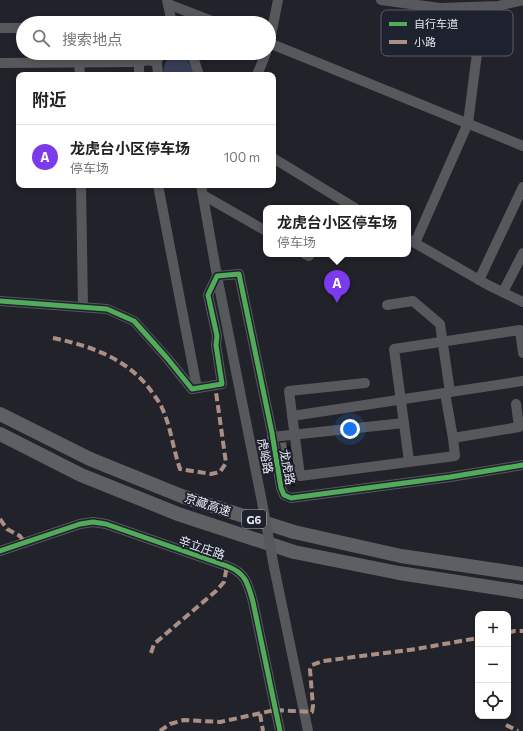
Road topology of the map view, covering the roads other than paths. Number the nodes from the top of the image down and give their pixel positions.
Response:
1 (278, 0) edge
2 (381, 0) edge
3 (523, 0) edge
4 (167, 2) edge
5 (483, 7) junction
6 (483, 10) edge
7 (170, 16) edge
8 (200, 16) edge
9 (275, 16) edge
10 (0, 28) edge
11 (16, 28) edge
12 (276, 49) edge
13 (477, 56) edge
14 (148, 60) edge
15 (159, 60) edge
16 (194, 60) edge
17 (263, 60) edge
18 (79, 62) junction
19 (139, 62) junction
20 (0, 63) edge
21 (80, 72) edge
22 (139, 72) edge
23 (158, 72) edge
24 (198, 72) edge
25 (258, 72) edge
26 (468, 124) junction
27 (523, 146) edge
28 (276, 160) edge
29 (523, 187) edge
30 (81, 188) edge
31 (159, 188) edge
32 (202, 190) edge
33 (341, 204) edge
34 (263, 229) edge
35 (411, 241) edge
36 (523, 253) edge
37 (217, 276) junction
38 (479, 280) junction
39 (503, 292) junction
40 (0, 301) edge
41 (523, 302) edge
42 (387, 305) dead end
43 (83, 307) junction
44 (443, 342) junction
45 (523, 353) edge
46 (523, 381) edge
47 (365, 383) dead end
48 (197, 388) junction
49 (448, 393) junction
50 (401, 400) junction
51 (516, 404) dead end
52 (0, 414) edge
53 (292, 416) junction
54 (404, 423) junction
55 (0, 434) edge
56 (295, 435) junction
57 (272, 437) junction
58 (453, 438) junction
59 (409, 461) junction
60 (523, 465) edge
61 (0, 551) edge
62 (523, 574) edge
63 (523, 592) edge
64 (280, 731) edge
65 (308, 731) edge

1 - 9 street
2 - 5 street
3 - 5 street
4 - 7 street
4 - 8 street
5 - 6 street
10 - 11 street
12 - 26 street
13 - 26 street
14 - 19 street
15 - 23 street
16 - 24 street
17 - 25 street
18 - 19 street
18 - 20 street
18 - 21 street
19 - 22 street
26 - 27 street
26 - 35 street
28 - 33 street
29 - 38 street
30 - 43 street
31 - 48 street
32 - 34 street
32 - 37 street, 虎峪路
35 - 38 street
36 - 39 street
37 - 48 street
37 - 57 street, 龙虎路
37 - 65 street, 虎峪路, bridge
38 - 39 street
39 - 41 street
40 - 43 street
42 - 44 street
43 - 48 street
44 - 45 street
44 - 49 street
44 - 50 street
46 - 49 street
47 - 53 street
49 - 50 street
49 - 58 street
50 - 53 street
50 - 54 street
51 - 58 street
52 - 62 highway, 京藏高速 / G6
53 - 56 street
54 - 56 street
54 - 59 street
55 - 63 highway, 京藏高速 / G6
56 - 57 street
56 - 59 street
57 - 60 street, 龙虎路
58 - 59 street
61 - 64 street, 辛立庄路

